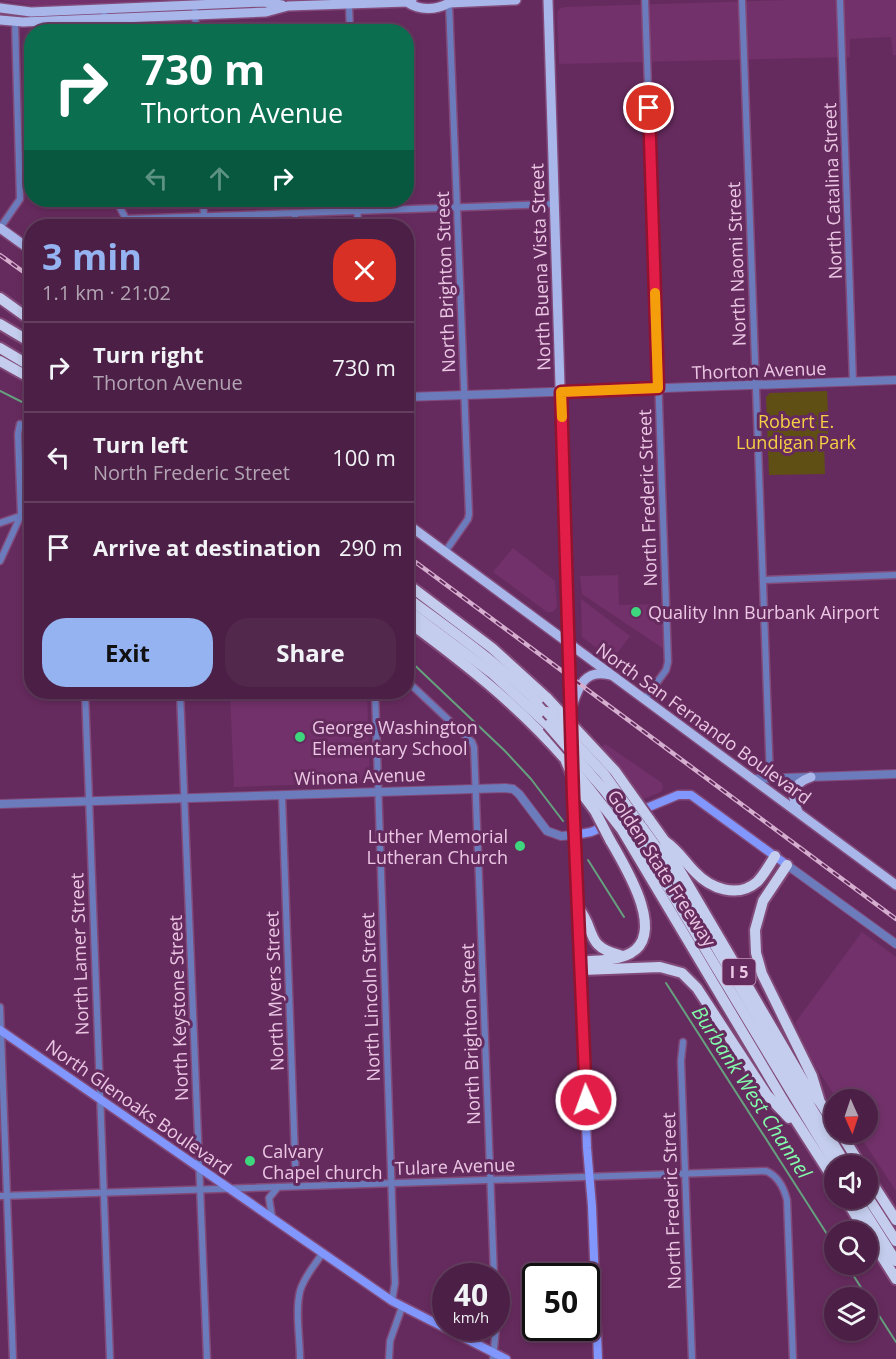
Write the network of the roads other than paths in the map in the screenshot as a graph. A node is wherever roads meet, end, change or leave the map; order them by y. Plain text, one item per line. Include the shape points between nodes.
1 (516, 0) edge
2 (548, 0) edge
3 (645, 0) edge
4 (742, 0) edge
5 (840, 0) edge
6 (410, 1) edge
7 (447, 2) edge
8 (349, 4) junction
9 (0, 8) edge
10 (195, 9) junction
11 (104, 14) junction
12 (0, 20) edge
13 (15, 22) junction
14 (105, 24) edge
15 (196, 24) edge
16 (350, 24) edge
17 (553, 204) junction
18 (120, 207) edge
19 (203, 207) edge
20 (358, 207) edge
21 (458, 208) junction
22 (358, 211) junction
23 (295, 213) junction
24 (204, 216) junction
25 (126, 219) joint
26 (295, 219) edge
27 (358, 219) edge
28 (0, 228) edge
29 (24, 246) edge
30 (0, 298) edge
31 (24, 315) edge
32 (0, 324) edge
33 (24, 338) edge
34 (0, 348) edge
35 (24, 362) edge
36 (3, 364) edge
37 (24, 375) edge
38 (896, 380) edge
39 (853, 382) junction
40 (756, 385) junction
41 (658, 388) junction
42 (561, 392) junction
43 (464, 394) junction
44 (414, 397) edge
45 (20, 424) dead end
46 (24, 514) edge
47 (21, 515) junction
48 (0, 523) edge
49 (414, 529) edge
50 (445, 552) junction
51 (0, 561) edge
52 (896, 575) edge
53 (763, 580) junction
54 (414, 589) edge
55 (414, 603) edge
56 (414, 615) edge
57 (414, 626) edge
58 (568, 643) junction
59 (614, 676) junction
60 (414, 688) edge
61 (85, 699) edge
62 (180, 699) edge
63 (375, 699) edge
64 (645, 699) junction
65 (571, 709) junction
66 (565, 759) junction
67 (896, 774) edge
68 (811, 777) junction
69 (770, 778) junction
70 (752, 779) junction
71 (476, 789) junction
72 (379, 792) junction
73 (282, 795) junction
74 (186, 799) junction
75 (90, 802) junction
76 (0, 804) edge
77 (799, 814) junction
78 (636, 824) junction
79 (575, 835) junction
80 (664, 840) junction
81 (776, 856) junction
82 (788, 865) junction
83 (896, 885) edge
84 (579, 909) junction
85 (896, 945) edge
86 (623, 956) junction
87 (581, 966) junction
88 (0, 1007) edge
89 (0, 1030) edge
90 (682, 1042) dead end
91 (99, 1099) junction
92 (820, 1102) junction
93 (824, 1108) edge
94 (804, 1133) junction
95 (830, 1155) edge
96 (840, 1155) edge
97 (824, 1164) edge
98 (199, 1168) junction
99 (686, 1173) junction
100 (588, 1177) junction
101 (491, 1180) junction
102 (392, 1183) junction
103 (296, 1186) junction
104 (278, 1187) junction
105 (201, 1188) junction
106 (226, 1188) junction
107 (103, 1191) junction
108 (878, 1192) edge
109 (8, 1195) junction
110 (0, 1196) edge
111 (863, 1209) edge
112 (875, 1209) edge
113 (272, 1218) junction
114 (896, 1220) edge
115 (896, 1241) edge
116 (878, 1250) edge
117 (322, 1254) junction
118 (896, 1262) edge
119 (494, 1263) edge
120 (896, 1279) edge
121 (392, 1301) junction
122 (402, 1307) junction
123 (495, 1341) edge
124 (494, 1356) edge
125 (13, 1359) edge
126 (110, 1359) edge
127 (207, 1359) edge
128 (300, 1359) edge
129 (389, 1359) edge
130 (506, 1359) edge
131 (598, 1359) edge
132 (692, 1359) edge
133 (793, 1359) edge

1 - 7 main road
2 - 17 main road, North Buena Vista Street
3 - 41 street, North Frederic Street
4 - 40 street, North Naomi Street
5 - 39 street, North Catalina Street
6 - 7 main road via 416,8 441,8
6 - 8 main road
7 - 21 street, North Brighton Street
8 - 10 main road via 288,6 264,2
8 - 16 street
9 - 11 main road
10 - 11 main road
10 - 15 street
11 - 13 main road
11 - 14 street
12 - 13 main road
13 - 28 street via 20,199
17 - 21 street
17 - 42 main road, North Buena Vista Street
18 - 25 street
19 - 24 street
20 - 22 street
21 - 22 street
21 - 43 street, North Brighton Street
22 - 23 street
22 - 27 street
23 - 24 street
23 - 26 street
24 - 25 street
28 - 29 main road
30 - 31 highway
32 - 33 highway
34 - 35 highway
36 - 37 highway
38 - 39 street, Thorton Avenue
39 - 40 street, Thorton Avenue
40 - 41 street, Thorton Avenue
40 - 53 street, North Naomi Street
41 - 42 street, Thorton Avenue
41 - 64 street, North Frederic Street via 668,662
42 - 43 street, Thorton Avenue
42 - 58 main road, North Buena Vista Street
43 - 44 street, Thorton Avenue
43 - 50 street, North Brighton Street via 469,514
45 - 47 street
46 - 47 street
47 - 48 street
47 - 51 street
49 - 50 main road, North San Fernando Boulevard
50 - 58 main road, North San Fernando Boulevard
52 - 53 street
53 - 69 street, North Naomi Street
54 - 78 highway, Golden State Freeway / I 5, bridge via 492,648 547,698 615,771
55 - 78 highway, bridge via 532,696 604,774
56 - 78 highway, bridge via 493,674 548,725
57 - 66 highway, Golden State Freeway / I 5 via 502,695
58 - 59 main road, North San Fernando Boulevard
58 - 65 main road, North Buena Vista Street
59 - 64 main road, North San Fernando Boulevard
59 - 65 main road via 599,673 586,678
60 - 71 street, North Brighton Street via 472,742
61 - 75 street, North Lamer Street
62 - 74 street, North Keystone Street
63 - 72 street, North Lincoln Street
64 - 70 main road, North San Fernando Boulevard
65 - 79 main road, North Buena Vista Street
66 - 78 highway, Golden State Freeway / I 5, bridge
66 - 86 highway, bridge via 637,893 645,920 644,938 635,950
67 - 68 street
68 - 69 street
68 - 77 main road via 798,783 794,791
69 - 70 street
70 - 77 main road, North San Fernando Boulevard
71 - 72 street, Winona Avenue
71 - 79 street, Winona Avenue via 513,789 547,831
71 - 101 street, North Brighton Street
72 - 73 street, Winona Avenue
72 - 102 street, North Lincoln Street
73 - 74 street, Winona Avenue
73 - 103 street, North Myers Street
74 - 75 street, Winona Avenue
74 - 98 street, North Keystone Street
75 - 76 street, Winona Avenue
75 - 91 street, North Lamer Street
77 - 83 main road, North San Fernando Boulevard
78 - 80 highway, Golden State Freeway / I 5
78 - 94 highway, Golden State Freeway / I 5
78 - 95 highway
78 - 96 highway via 662,855
79 - 81 main road, Winona Avenue via 678,795 691,795
79 - 84 main road, North Buena Vista Street
80 - 81 highway via 696,874 722,890 747,888
80 - 92 highway, Golden State Freeway / I 5 via 808,1089
81 - 82 main road
82 - 85 street
82 - 92 highway via 763,901 755,930 756,953
84 - 86 highway via 593,940 610,953
84 - 87 main road, North Buena Vista Street
86 - 87 highway
87 - 94 highway via 660,967 682,973 697,988 767,1095
87 - 100 main road, North Buena Vista Street
88 - 89 street
89 - 91 main road, North Glenoaks Boulevard
89 - 109 street
90 - 99 street, North Frederic Street
91 - 98 main road, North Glenoaks Boulevard
91 - 107 street, North Lamer Street
92 - 93 highway, Golden State Freeway / I 5
94 - 97 highway, Golden State Freeway / I 5
98 - 105 street, North Keystone Street
98 - 106 main road, North Glenoaks Boulevard
99 - 100 street, Tulare Avenue
99 - 132 street, North Frederic Street
99 - 133 street, Tulare Avenue via 766,1172 777,1178 784,1189
100 - 101 street, Tulare Avenue
100 - 131 main road, North Buena Vista Street
101 - 102 street, Tulare Avenue
101 - 119 street, North Brighton Street
102 - 103 street, Tulare Avenue
102 - 121 street, North Lincoln Street
103 - 104 street, Tulare Avenue
104 - 106 street, Tulare Avenue
104 - 113 street via 268,1201
105 - 106 street, Tulare Avenue
105 - 107 street, Tulare Avenue
105 - 127 street, North Keystone Street
106 - 113 main road, North Glenoaks Boulevard
107 - 109 street, Tulare Avenue
107 - 126 street, North Lamer Street
108 - 114 highway
109 - 110 street, Tulare Avenue
109 - 125 street
111 - 118 highway
112 - 115 highway
113 - 117 main road, North Glenoaks Boulevard
116 - 120 highway
117 - 121 main road, North Glenoaks Boulevard
117 - 128 street via 305,1279 299,1297
121 - 122 main road, North Glenoaks Boulevard
122 - 124 main road, North Glenoaks Boulevard
122 - 129 street via 390,1341
123 - 124 street
124 - 130 main road, North Glenoaks Boulevard

